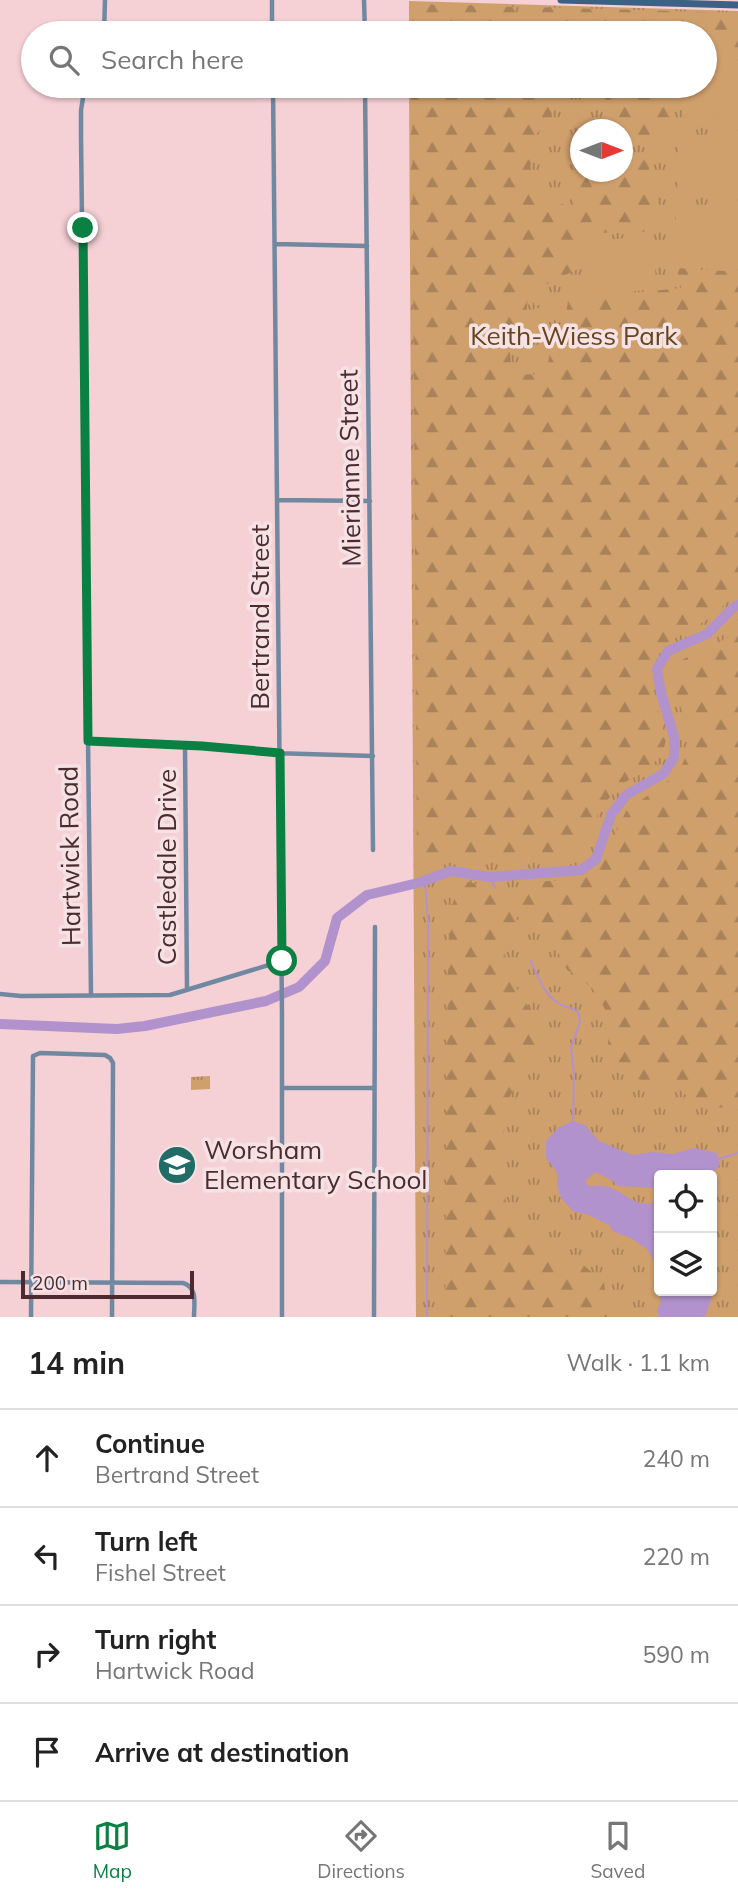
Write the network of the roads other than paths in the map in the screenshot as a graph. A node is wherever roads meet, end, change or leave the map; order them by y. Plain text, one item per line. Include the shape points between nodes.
1 (105, 0) edge
2 (272, 0) edge
3 (364, 0) edge
4 (561, 0) edge
5 (738, 5) edge
6 (104, 21) edge
7 (272, 21) edge
8 (365, 21) edge
9 (83, 98) edge
10 (273, 98) edge
11 (365, 98) edge
12 (275, 244) junction
13 (367, 246) junction
14 (278, 500) junction
15 (370, 501) junction
16 (88, 741) junction
17 (185, 745) junction
18 (280, 753) junction
19 (373, 756) junction
20 (373, 850) dead end
21 (374, 927) dead end
22 (282, 961) junction
23 (187, 989) junction
24 (0, 994) edge
25 (91, 996) junction
26 (282, 1088) junction
27 (374, 1088) junction
28 (0, 1282) edge
29 (31, 1282) junction
30 (112, 1283) junction
31 (31, 1317) edge
32 (112, 1317) edge
33 (194, 1317) edge
34 (282, 1317) edge
35 (374, 1317) edge

1 - 6 street
2 - 7 street
3 - 8 street
4 - 5 main road
9 - 16 street, Hartwick Road
10 - 12 street, Bertrand Street
11 - 13 street, Mierianne Street
12 - 13 street
12 - 14 street, Bertrand Street
13 - 15 street, Mierianne Street
14 - 15 street
14 - 18 street, Bertrand Street
15 - 19 street, Mierianne Street
16 - 17 street
16 - 25 street, Hartwick Road
17 - 18 street
17 - 23 street, Castledale Drive
18 - 19 street
18 - 22 street, Bertrand Street
19 - 20 street, Mierianne Street
21 - 27 street
22 - 23 street
22 - 26 street, Bertrand Street
23 - 25 street via 157,996
24 - 25 street
26 - 27 street
26 - 34 street, Bertrand Street
27 - 35 street
28 - 29 street
29 - 30 street
29 - 30 street via 33,1056 40,1053 110,1058
29 - 31 street
30 - 32 street
30 - 33 street via 190,1285

